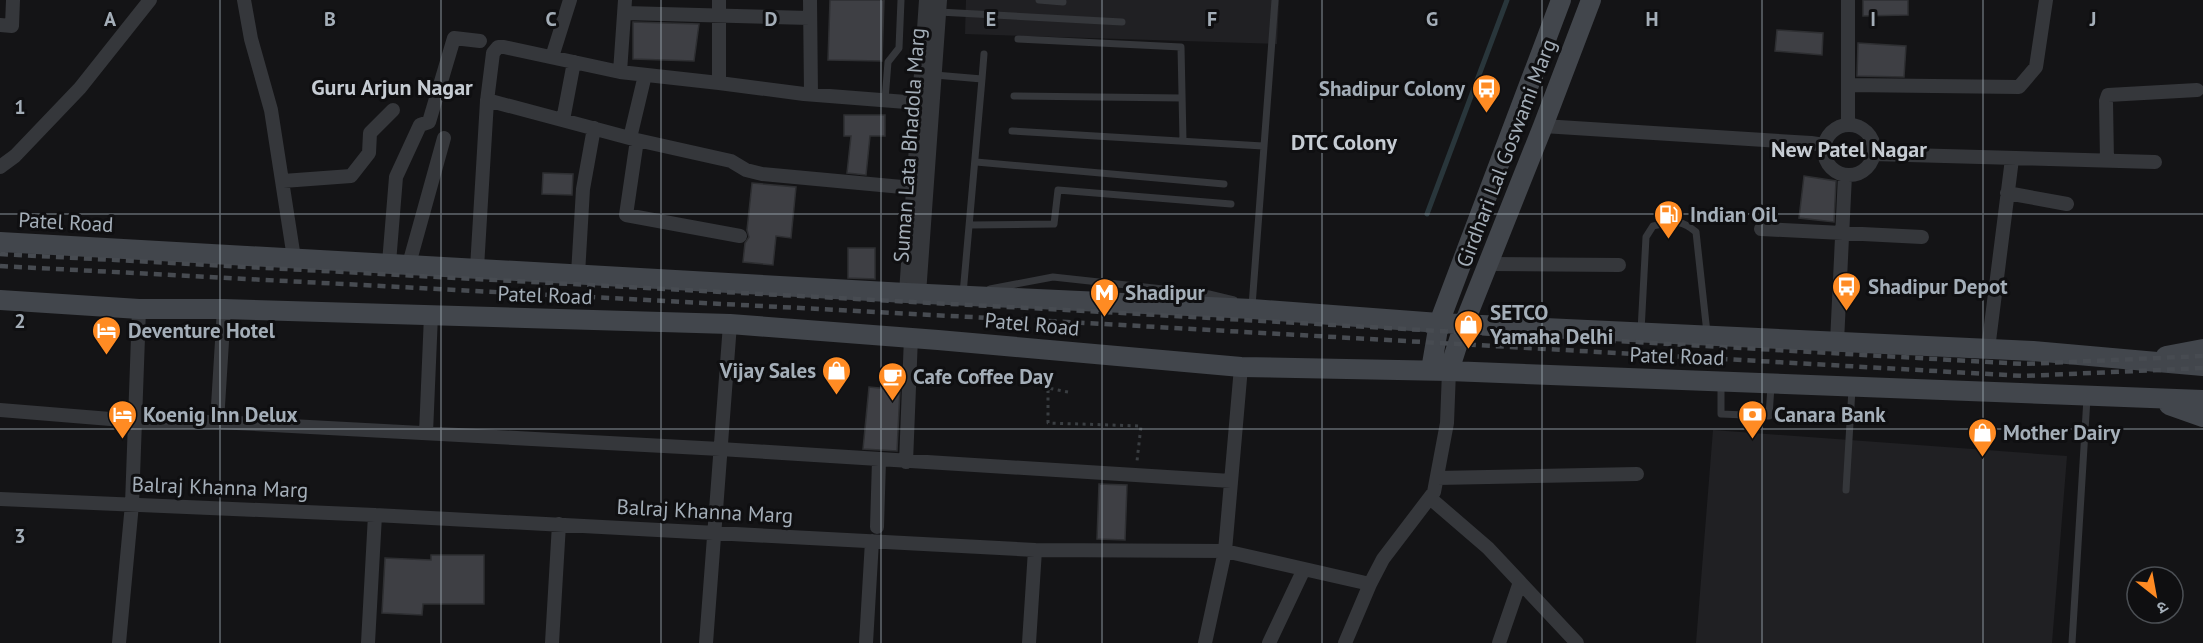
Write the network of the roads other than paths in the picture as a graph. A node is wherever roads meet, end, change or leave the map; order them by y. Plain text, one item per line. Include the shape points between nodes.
1 (13, 0) edge
2 (150, 0) edge
3 (244, 0) edge
4 (570, 0) edge
5 (719, 0) edge
6 (810, 0) edge
7 (901, 0) edge
8 (926, 0) edge
9 (1039, 0) edge
10 (1275, 0) edge
11 (1561, 0) edge
12 (1591, 0) edge
13 (1848, 0) edge
14 (2046, 0) edge
15 (1063, 2) dead end
16 (625, 6) edge
17 (940, 6) edge
18 (719, 15) junction
19 (810, 18) junction
20 (1122, 22) dead end
21 (0, 25) edge
22 (1018, 39) dead end
23 (480, 41) dead end
24 (984, 54) dead end
25 (552, 57) junction
26 (574, 62) junction
27 (620, 72) junction
28 (645, 75) junction
29 (935, 75) junction
30 (982, 79) junction
31 (719, 83) junction
32 (1848, 85) junction
33 (2197, 90) dead end
34 (811, 94) junction
35 (1014, 96) dead end
36 (1182, 98) junction
37 (488, 100) junction
38 (885, 100) junction
39 (920, 103) junction
40 (393, 110) dead end
41 (563, 120) junction
42 (1848, 125) junction
43 (1544, 126) junction
44 (594, 128) junction
45 (1012, 130) dead end
46 (444, 138) dead end
47 (634, 139) junction
48 (1183, 141) junction
49 (1824, 145) junction
50 (1263, 146) junction
51 (1873, 154) junction
52 (2012, 159) junction
53 (2107, 161) junction
54 (976, 162) junction
55 (2155, 162) dead end
56 (0, 167) edge
57 (1845, 175) junction
58 (283, 181) junction
59 (1224, 184) dead end
60 (913, 188) junction
61 (2007, 193) junction
62 (1231, 204) dead end
63 (2067, 204) dead end
64 (970, 225) junction
65 (1761, 229) dead end
66 (1841, 234) junction
67 (740, 236) dead end
68 (1922, 237) dead end
69 (0, 242) edge
70 (294, 258) junction
71 (399, 264) junction
72 (1488, 264) junction
73 (1619, 265) dead end
74 (477, 268) junction
75 (578, 274) junction
76 (913, 294) junction
77 (963, 295) junction
78 (0, 300) edge
79 (140, 309) junction
80 (224, 309) junction
81 (1252, 309) junction
82 (431, 315) junction
83 (730, 324) junction
84 (1439, 324) junction
85 (1464, 324) junction
86 (1641, 333) junction
87 (1707, 336) junction
88 (911, 337) junction
89 (1837, 342) junction
90 (1988, 349) junction
91 (2203, 349) edge
92 (2143, 361) junction
93 (2203, 366) edge
94 (1240, 367) junction
95 (1440, 370) junction
96 (1721, 381) junction
97 (1772, 383) junction
98 (1852, 387) junction
99 (2087, 396) junction
100 (2149, 398) junction
101 (2203, 400) edge
102 (0, 410) edge
103 (2203, 417) edge
104 (135, 421) junction
105 (217, 422) junction
106 (426, 433) junction
107 (720, 449) junction
108 (879, 460) junction
109 (906, 462) junction
110 (1637, 474) dead end
111 (1437, 478) junction
112 (1231, 481) junction
113 (1846, 490) dead end
114 (1430, 498) junction
115 (0, 499) edge
116 (132, 504) junction
117 (375, 515) junction
118 (559, 524) junction
119 (877, 526) dead end
120 (713, 533) junction
121 (872, 541) junction
122 (1035, 550) junction
123 (1225, 551) junction
124 (1304, 569) junction
125 (1520, 582) junction
126 (1370, 584) junction
127 (118, 643) edge
128 (368, 643) edge
129 (552, 643) edge
130 (706, 643) edge
131 (866, 643) edge
132 (1029, 643) edge
133 (1205, 643) edge
134 (1269, 643) edge
135 (1346, 643) edge
136 (1499, 643) edge
137 (1577, 643) edge
138 (2072, 643) edge

1 - 21 street via 12,26
2 - 56 street via 80,88
3 - 58 street via 271,110
4 - 25 street
5 - 18 street
6 - 19 street
7 - 38 lane via 899,48 888,62
8 - 39 street, Suman Lata Bhadola Marg
9 - 15 lane
10 - 50 lane
11 - 84 main road, Girdhari Lal Goswami Marg
12 - 43 main road, Girdhari Lal Goswami Marg
13 - 32 street
14 - 32 street via 2036,67 2019,87
16 - 18 street
16 - 27 street
17 - 20 lane
17 - 29 street, Suman Lata Bhadola Marg
18 - 19 street
18 - 31 street
19 - 34 street
22 - 36 lane via 1181,46
23 - 71 street via 454,38 429,122 420,125 396,177
24 - 30 lane
25 - 26 street
25 - 37 street via 498,47 493,52
26 - 27 street
26 - 41 street
27 - 28 street
28 - 31 street
28 - 47 street
29 - 30 lane
29 - 76 street, Suman Lata Bhadola Marg
30 - 54 lane
31 - 34 street
32 - 42 street
33 - 53 street via 2109,94
34 - 38 street
35 - 36 lane
36 - 48 lane
37 - 41 street
37 - 74 street
38 - 39 street
39 - 60 street, Suman Lata Bhadola Marg
40 - 58 street via 370,133 369,153 351,176
41 - 44 street
42 - 49 street via 1833,131
42 - 51 street via 1867,134
43 - 49 street
43 - 72 main road, Girdhari Lal Goswami Marg
44 - 47 street
44 - 75 street via 583,189
45 - 48 lane
46 - 71 street
47 - 60 street via 731,161 762,174
47 - 67 street via 626,215
48 - 50 lane
49 - 57 street via 1830,167
50 - 81 lane
51 - 52 street
51 - 57 street via 1866,168
52 - 53 street
52 - 61 street
53 - 55 street
54 - 59 lane
54 - 64 lane
57 - 66 street
58 - 70 street
60 - 76 street, Suman Lata Bhadola Marg
61 - 63 street
61 - 90 street
62 - 64 lane via 1058,190 1054,224
64 - 77 lane
65 - 66 street
66 - 68 street
66 - 89 street
69 - 70 main road, Patel Road
70 - 71 main road, Patel Road
71 - 74 main road, Patel Road
72 - 73 street
72 - 85 main road, Girdhari Lal Goswami Marg
74 - 75 main road, Patel Road
75 - 76 main road, Patel Road
76 - 77 main road, Patel Road
77 - 81 main road, Patel Road
78 - 79 main road, Patel Road
79 - 80 main road, Patel Road
79 - 104 street
80 - 82 main road, Patel Road
80 - 105 street
81 - 84 main road, Patel Road
82 - 83 main road, Patel Road
82 - 106 street
83 - 88 main road, Patel Road
83 - 107 street
84 - 85 main road, Patel Road
84 - 95 main road, Girdhari Lal Goswami Marg
85 - 86 main road, Patel Road
85 - 95 main road, Girdhari Lal Goswami Marg
86 - 87 main road, Patel Road
86 - 87 lane via 1646,237 1653,226 1674,221 1686,223 1696,232
87 - 89 main road, Patel Road
88 - 94 main road, Patel Road
88 - 109 street
89 - 90 main road, Patel Road
90 - 92 main road, Patel Road
91 - 92 main road
92 - 93 main road, Patel Road
94 - 95 main road, Patel Road
94 - 112 street
95 - 96 main road, Patel Road
95 - 111 street via 1447,423
96 - 97 main road, Patel Road
96 - 97 lane via 1721,414 1769,416
97 - 98 main road, Patel Road
98 - 99 main road, Patel Road
98 - 113 lane
99 - 100 main road, Patel Road
99 - 138 lane
100 - 101 main road, Patel Road
100 - 103 main road
102 - 104 street
104 - 105 street
104 - 116 street
105 - 106 street
106 - 107 street
107 - 108 street
107 - 120 street
108 - 109 street
108 - 119 street
109 - 112 street
110 - 111 street
111 - 114 street
112 - 123 street
114 - 125 street via 1488,548
114 - 126 street via 1383,559
115 - 116 street, Balraj Khanna Marg
116 - 117 street, Balraj Khanna Marg
116 - 127 street
117 - 118 street, Balraj Khanna Marg
117 - 128 street
118 - 120 street, Balraj Khanna Marg
118 - 129 street
120 - 121 street, Balraj Khanna Marg
120 - 130 street
121 - 122 street, Balraj Khanna Marg
121 - 131 street
122 - 123 street, Balraj Khanna Marg
122 - 132 street
123 - 124 street, Balraj Khanna Marg
123 - 133 street
124 - 126 street, Balraj Khanna Marg
124 - 134 street
125 - 136 street
125 - 137 street
126 - 135 street

